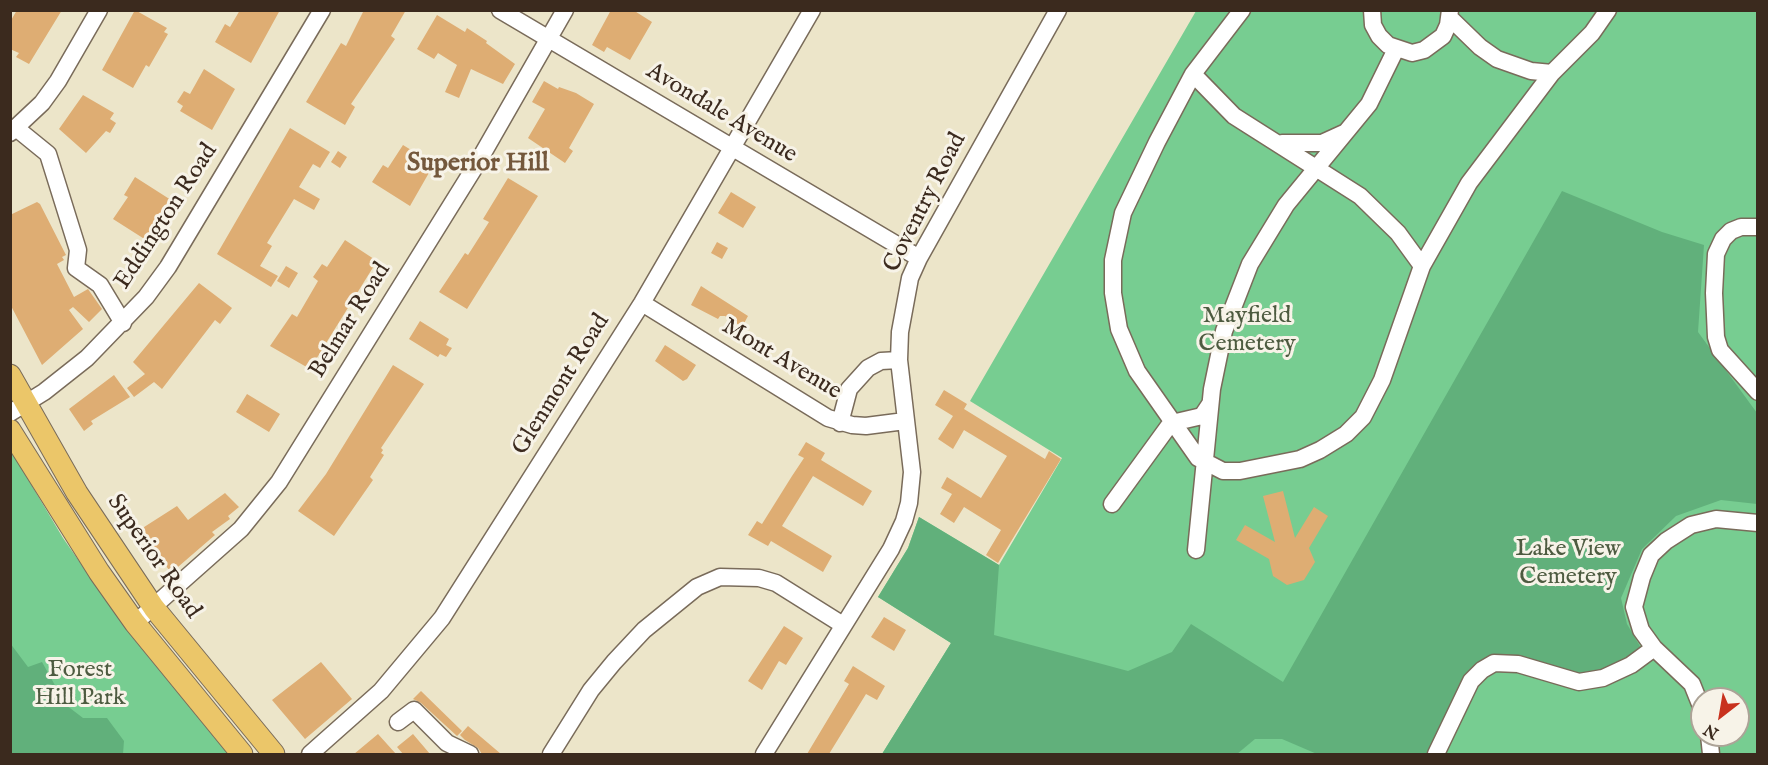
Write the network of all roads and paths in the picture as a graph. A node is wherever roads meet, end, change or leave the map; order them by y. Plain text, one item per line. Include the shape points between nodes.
1 (99, 10) edge
2 (322, 10) edge
3 (500, 10) edge
4 (565, 10) edge
5 (812, 10) edge
6 (1058, 10) edge
7 (1242, 10) edge
8 (1372, 10) edge
9 (1608, 10) edge
10 (1450, 14) edge
11 (549, 39) junction
12 (1396, 49) junction
13 (1552, 73) junction
14 (1193, 74) junction
15 (13, 130) edge
16 (1347, 132) junction
17 (1276, 142) junction
18 (732, 149) junction
19 (1318, 167) junction
20 (1758, 227) edge
21 (919, 258) junction
22 (1422, 266) junction
23 (642, 303) junction
24 (123, 323) junction
25 (899, 360) junction
26 (10, 375) edge
27 (1758, 392) edge
28 (1210, 404) junction
29 (18, 409) edge
30 (905, 421) junction
31 (840, 423) junction
32 (1172, 423) junction
33 (10, 430) edge
34 (1205, 463) junction
35 (1112, 504) dead end
36 (1758, 523) edge
37 (1196, 550) dead end
38 (154, 608) junction
39 (135, 623) junction
40 (843, 625) junction
41 (1654, 648) junction
42 (1693, 687) edge
43 (398, 722) dead end
44 (242, 754) edge
45 (274, 754) edge
46 (310, 754) edge
47 (470, 754) edge
48 (551, 754) edge
49 (764, 754) edge
50 (1436, 754) edge

1 - 15 street via 58,81 42,103
2 - 24 street, Eddington Road via 168,267
3 - 11 street, Avondale Avenue
4 - 11 street, Belmar Road
5 - 18 street, Glenmont Road
6 - 21 street, Coventry Road
7 - 14 street
8 - 12 street via 1379,36
9 - 13 street via 1592,33
10 - 12 street via 1443,36 1435,45 1412,53
10 - 13 street via 1480,47 1497,59 1531,71
11 - 18 street, Avondale Avenue
11 - 38 street, Belmar Road via 478,162 279,482 241,529
12 - 16 street via 1380,85
13 - 22 street via 1469,183
14 - 17 street via 1234,116
14 - 32 street via 1123,213 1113,260 1119,328 1137,371
15 - 24 street via 48,154 78,250 76,268 100,285
16 - 17 street via 1322,143
16 - 19 street
17 - 19 street
18 - 21 street, Avondale Avenue
18 - 23 street, Glenmont Road
19 - 22 street via 1360,196 1398,232
19 - 28 street via 1286,206 1250,264 1224,331
20 - 27 street via 1741,227 1723,239 1716,254 1714,293 1720,350
21 - 25 street, Coventry Road via 903,306
22 - 34 street via 1382,380 1363,417 1346,434 1300,459 1255,469 1223,471
23 - 31 street, Mont Avenue
23 - 46 street, Glenmont Road via 442,618 381,691
24 - 29 street, Eddington Road via 87,358
25 - 30 street, Coventry Road
25 - 31 street via 882,361 868,368 849,389
26 - 29 main road, Superior Road
28 - 32 street via 1202,416
28 - 34 street
29 - 38 main road, Superior Road
30 - 31 street, Mont Avenue via 866,426
30 - 40 street, Coventry Road via 912,472 904,521
32 - 34 street
32 - 35 street
33 - 39 main road, Superior Road
34 - 37 street
36 - 41 street via 1716,519 1691,525 1651,555 1634,607 1641,630
38 - 39 street, Belmar Road
38 - 45 main road, Superior Road
39 - 44 main road, Superior Road
40 - 48 street via 776,583 759,578 720,577 697,587 644,630 614,662 591,690
40 - 49 street, Coventry Road
41 - 42 street
41 - 50 street via 1603,678 1579,682 1518,664 1494,663 1471,681
43 - 47 street via 414,710 447,742

